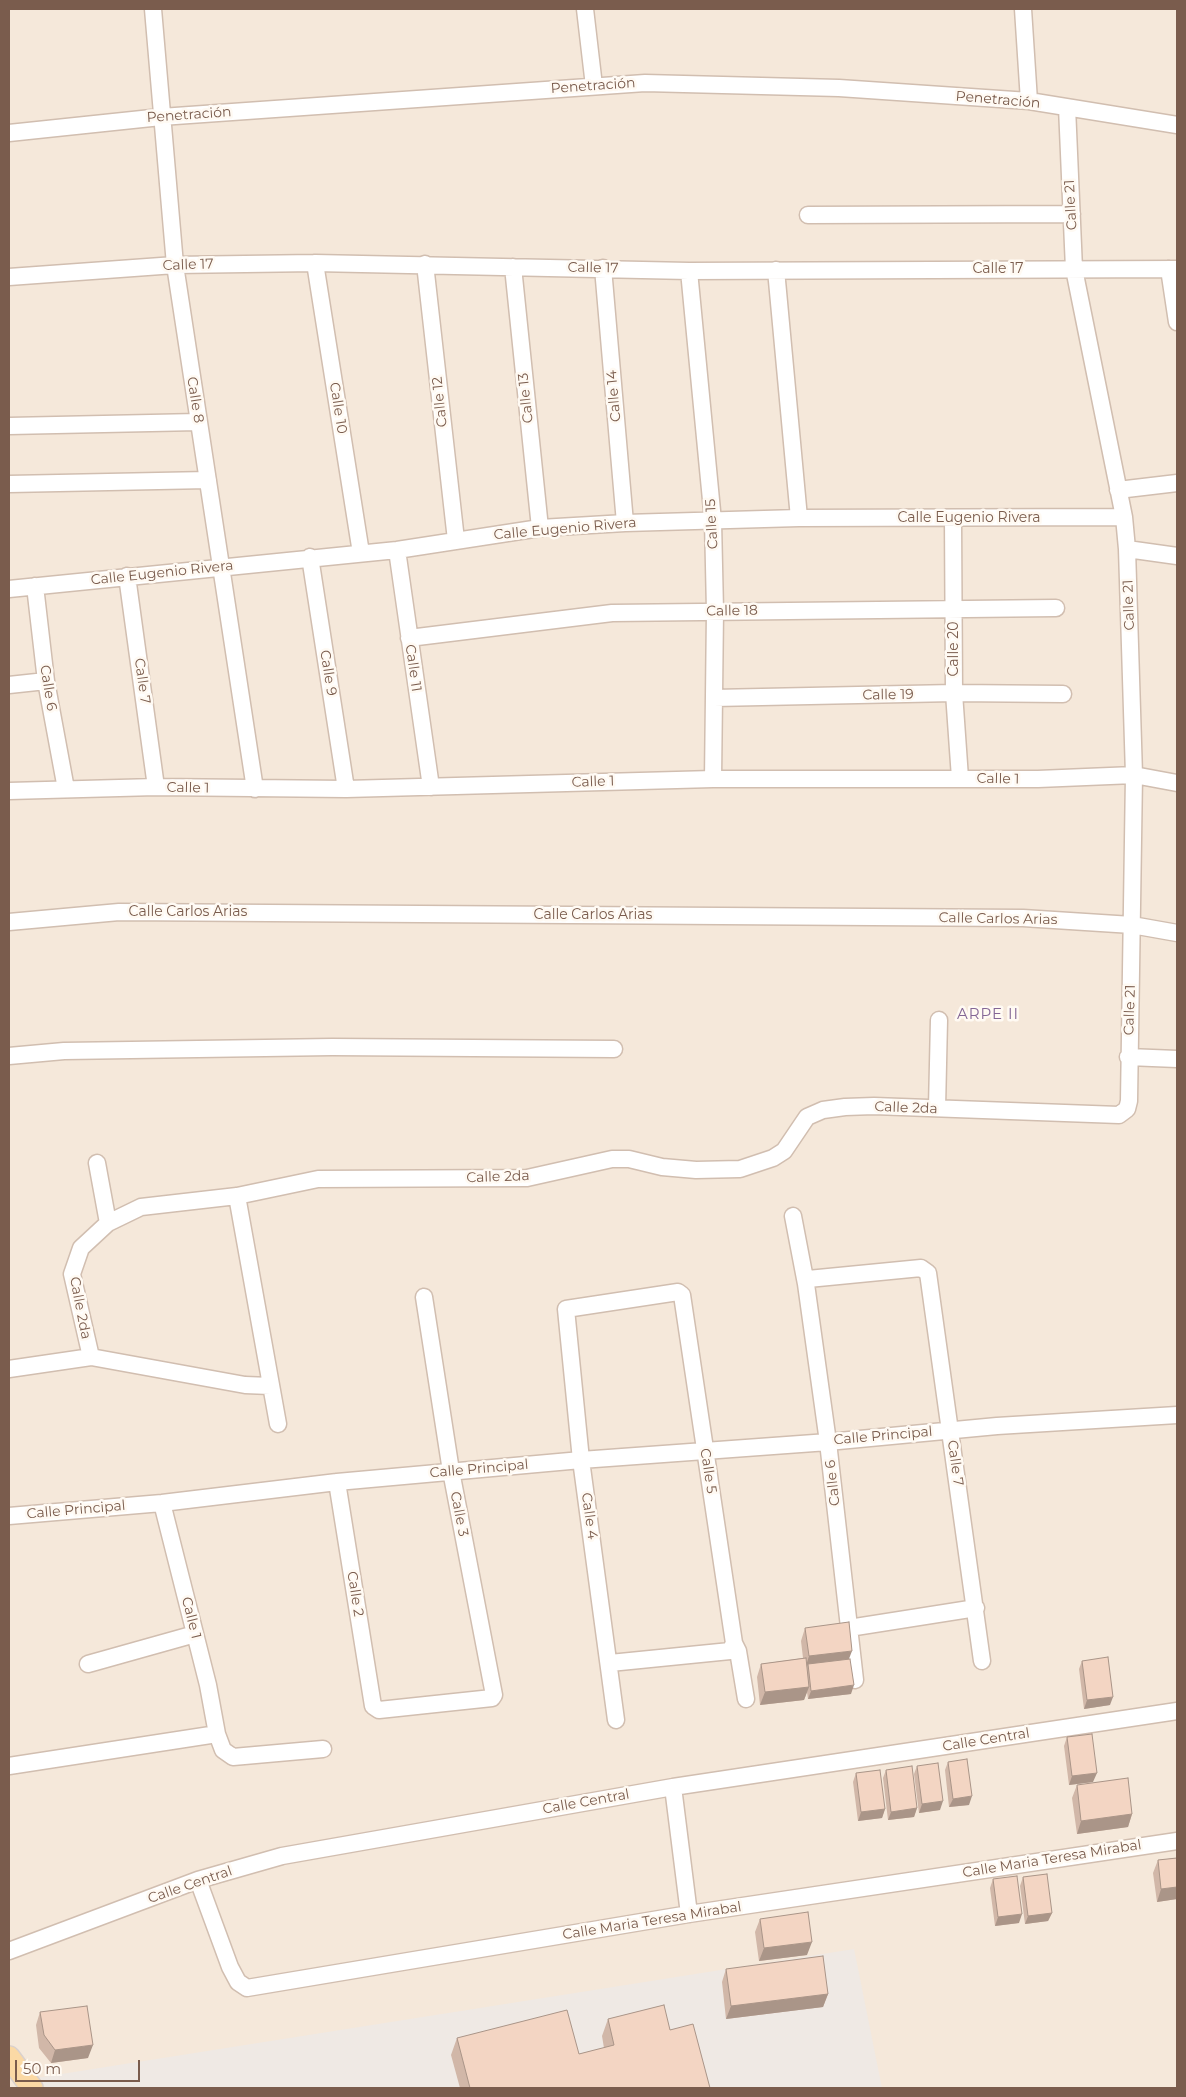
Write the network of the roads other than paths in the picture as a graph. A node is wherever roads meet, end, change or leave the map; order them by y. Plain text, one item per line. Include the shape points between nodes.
1 (153, 9) edge
2 (585, 9) edge
3 (1023, 9) edge
4 (594, 86) junction
5 (1028, 101) junction
6 (1067, 107) junction
7 (161, 117) junction
8 (1177, 125) edge
9 (9, 133) edge
10 (1072, 214) junction
11 (808, 216) dead end
12 (315, 263) junction
13 (425, 264) junction
14 (175, 265) junction
15 (513, 267) junction
16 (603, 268) junction
17 (1074, 269) junction
18 (1173, 269) edge
19 (689, 270) junction
20 (776, 270) junction
21 (9, 277) edge
22 (1177, 322) edge
23 (198, 422) junction
24 (9, 426) edge
25 (208, 480) junction
26 (1177, 483) edge
27 (9, 484) edge
28 (1118, 490) junction
29 (1124, 517) junction
30 (799, 518) junction
31 (952, 519) junction
32 (713, 521) junction
33 (625, 523) junction
34 (540, 528) junction
35 (456, 540) junction
36 (1127, 549) junction
37 (397, 550) junction
38 (361, 553) junction
39 (1177, 556) edge
40 (310, 557) junction
41 (222, 566) junction
42 (127, 576) junction
43 (35, 586) junction
44 (9, 589) edge
45 (954, 608) junction
46 (1056, 608) dead end
47 (715, 611) junction
48 (409, 638) junction
49 (46, 681) junction
50 (9, 685) edge
51 (954, 694) junction
52 (1063, 694) dead end
53 (714, 698) junction
54 (1134, 775) junction
55 (960, 778) junction
56 (713, 779) junction
57 (1177, 782) edge
58 (156, 787) junction
59 (431, 787) junction
60 (66, 789) junction
61 (255, 789) junction
62 (346, 789) junction
63 (9, 791) edge
64 (9, 922) edge
65 (1132, 925) junction
66 (1177, 933) edge
67 (939, 1020) dead end
68 (614, 1049) dead end
69 (9, 1056) edge
70 (1128, 1056) junction
71 (1177, 1059) edge
72 (937, 1108) junction
73 (1127, 1109) joint
74 (97, 1163) dead end
75 (237, 1196) junction
76 (793, 1216) dead end
77 (108, 1223) junction
78 (807, 1281) junction
79 (678, 1292) joint
80 (424, 1297) dead end
81 (91, 1357) junction
82 (9, 1369) edge
83 (270, 1386) junction
84 (1177, 1415) edge
85 (278, 1424) dead end
86 (950, 1430) junction
87 (828, 1442) junction
88 (705, 1450) junction
89 (581, 1460) junction
90 (451, 1472) junction
91 (337, 1482) junction
92 (162, 1503) junction
93 (9, 1516) edge
94 (976, 1608) junction
95 (849, 1628) junction
96 (195, 1634) junction
97 (732, 1647) junction
98 (982, 1661) dead end
99 (610, 1663) junction
100 (88, 1664) dead end
101 (855, 1680) edge
102 (746, 1699) dead end
103 (373, 1706) joint
104 (1177, 1711) edge
105 (616, 1720) dead end
106 (217, 1734) junction
107 (323, 1749) dead end
108 (9, 1766) edge
109 (673, 1787) junction
110 (1177, 1840) edge
111 (198, 1880) junction
112 (688, 1914) junction
113 (9, 1951) edge
114 (9, 2057) edge
115 (32, 2088) edge

1 - 7 street, Calle 8
2 - 4 street
3 - 5 street
4 - 5 street, Penetración via 645,83 839,88
4 - 7 street, Penetración
5 - 6 street, Penetración
6 - 8 street, Penetración
6 - 10 street, Calle 21
7 - 9 street, Penetración
7 - 14 street, Calle 8
10 - 11 street
10 - 17 street, Calle 21
12 - 13 street, Calle 17
12 - 14 street, Calle 17
12 - 38 street, Calle 10
13 - 15 street, Calle 17
13 - 35 street, Calle 12
14 - 21 street, Calle 17
14 - 23 street, Calle 8
15 - 16 street, Calle 17
15 - 34 street, Calle 13
16 - 19 street, Calle 17
16 - 33 street, Calle 14
17 - 18 street, Calle 17
17 - 20 street, Calle 17
17 - 28 street, Calle 21
18 - 22 street
19 - 20 street, Calle 17
19 - 32 street, Calle 15
20 - 30 street
23 - 24 street
23 - 25 street, Calle 8
25 - 27 street
25 - 41 street, Calle 8
26 - 28 street
28 - 29 street, Calle 21
29 - 31 street, Calle Eugenio Rivera
29 - 36 street, Calle 21
30 - 31 street, Calle Eugenio Rivera
30 - 32 street, Calle Eugenio Rivera
31 - 45 street, Calle 20
32 - 33 street, Calle Eugenio Rivera
32 - 47 street, Calle 15
33 - 34 street, Calle Eugenio Rivera
34 - 35 street, Calle Eugenio Rivera
35 - 37 street, Calle Eugenio Rivera
36 - 39 street
36 - 54 street, Calle 21
37 - 38 street, Calle Eugenio Rivera
37 - 48 street, Calle 11
38 - 40 street, Calle Eugenio Rivera
40 - 41 street, Calle Eugenio Rivera
40 - 62 street, Calle 9
41 - 42 street, Calle Eugenio Rivera
41 - 61 street, Calle 8
42 - 43 street, Calle Eugenio Rivera
42 - 58 street, Calle 7
43 - 44 street, Calle Eugenio Rivera
43 - 49 street, Calle 6
45 - 46 street, Calle 18
45 - 47 street, Calle 18
45 - 51 street, Calle 20
47 - 48 street, Calle 18 via 612,613
47 - 53 street, Calle 15
48 - 59 street, Calle 11
49 - 50 street
49 - 60 street, Calle 6
51 - 52 street, Calle 19
51 - 53 street, Calle 19
51 - 55 street, Calle 20
53 - 56 street, Calle 15
54 - 55 street, Calle 1
54 - 57 street, Calle 1
54 - 65 street, Calle 21
55 - 56 street, Calle 1
56 - 59 street, Calle 1
58 - 60 street, Calle 1
58 - 61 street, Calle 1
59 - 62 street, Calle 1
60 - 63 street, Calle 1
61 - 62 street, Calle 1
64 - 65 street, Calle Carlos Arias via 119,912 1023,918
65 - 66 street, Calle Carlos Arias
65 - 70 street, Calle 21
67 - 72 street
68 - 69 street via 332,1047 64,1051
70 - 71 street
70 - 73 street, Calle 21
72 - 73 street, Calle 2da via 1119,1115
72 - 75 street, Calle 2da via 874,1106 823,1110 807,1117 784,1151 740,1169 696,1170 612,1159 526,1178 318,1179
74 - 77 street
75 - 77 street, Calle 2da via 141,1207
75 - 83 street
76 - 78 street, Calle 6
77 - 81 street, Calle 2da via 81,1248 72,1274
78 - 86 street, Calle 7 via 922,1268 928,1273
78 - 87 street, Calle 6
79 - 88 street, Calle 5 via 682,1295
79 - 89 street, Calle 4 via 567,1308
80 - 90 street, Calle 3
81 - 82 street, Calle 2da
81 - 83 street via 226,1382
83 - 85 street
84 - 86 street, Calle Principal
86 - 87 street, Calle Principal
86 - 94 street, Calle 7
87 - 88 street, Calle Principal
87 - 95 street, Calle 6
88 - 89 street, Calle Principal
88 - 97 street, Calle 5
89 - 90 street, Calle Principal
89 - 99 street, Calle 4
90 - 91 street, Calle Principal
90 - 103 street, Calle 3 via 494,1695 490,1699 380,1710
91 - 92 street, Calle Principal
91 - 103 street, Calle 2
92 - 93 street, Calle Principal
92 - 96 street, Calle 1
94 - 95 street
94 - 98 street, Calle 7
95 - 101 street, Calle 6
96 - 100 street
96 - 106 street, Calle 1
97 - 99 street
97 - 102 street, Calle 5 via 738,1651
99 - 105 street, Calle 4
104 - 109 street, Calle Central
106 - 107 street, Calle 1 via 223,1750 233,1757
106 - 108 street
109 - 111 street, Calle Central via 282,1856
109 - 112 street
110 - 112 street, Calle Maria Teresa Mirabal
111 - 112 street, Calle Maria Teresa Mirabal via 230,1967 238,1982 246,1988
111 - 113 street, Calle Central
114 - 115 main road

